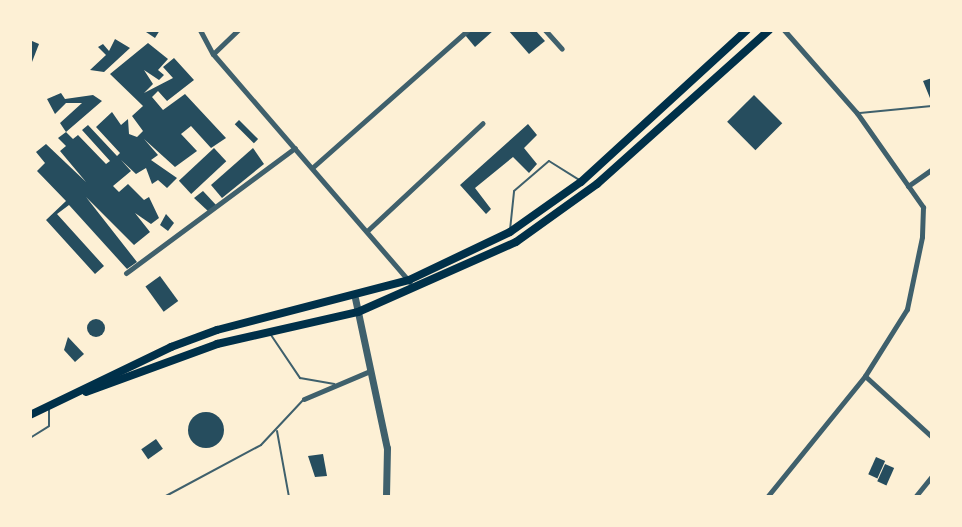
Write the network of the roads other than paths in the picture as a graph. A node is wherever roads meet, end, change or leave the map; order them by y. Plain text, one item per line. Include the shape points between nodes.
1 (200, 30) edge
2 (238, 30) edge
3 (468, 30) edge
4 (545, 30) edge
5 (747, 30) edge
6 (769, 30) edge
7 (784, 30) edge
8 (562, 49) dead end
9 (213, 54) junction
10 (932, 106) edge
11 (857, 113) junction
12 (483, 123) dead end
13 (295, 148) junction
14 (313, 167) junction
15 (932, 169) edge
16 (581, 182) junction
17 (908, 186) junction
18 (367, 231) junction
19 (510, 232) junction
20 (126, 273) dead end
21 (409, 280) junction
22 (416, 291) junction
23 (355, 298) junction
24 (358, 312) junction
25 (268, 330) junction
26 (370, 371) junction
27 (865, 376) junction
28 (338, 385) junction
29 (79, 393) junction
30 (304, 399) joint
31 (48, 407) junction
32 (30, 415) edge
33 (277, 430) junction
34 (932, 437) edge
35 (30, 438) edge
36 (932, 476) edge
37 (164, 497) edge
38 (289, 497) edge
39 (386, 497) edge
40 (767, 497) edge
41 (915, 497) edge

1 - 9 street
2 - 9 street
3 - 14 street
4 - 8 street
5 - 16 highway
6 - 22 highway via 553,219
7 - 11 street
9 - 13 street
10 - 11 lane
11 - 17 street
12 - 18 street
13 - 14 street
13 - 20 street
14 - 18 street
15 - 17 street
16 - 19 highway
16 - 19 lane via 549,161 514,191
17 - 27 street via 924,217 911,295
18 - 21 street
19 - 21 highway
21 - 22 street
21 - 23 highway
22 - 24 highway
23 - 24 street
23 - 29 highway via 217,330
24 - 25 highway
24 - 26 street
25 - 28 lane via 300,378
25 - 29 highway
26 - 28 street
26 - 39 street via 387,448
27 - 34 street
27 - 40 street
28 - 30 street
29 - 31 highway
30 - 33 lane
31 - 32 highway
31 - 35 lane via 51,422
33 - 37 lane via 261,445
33 - 38 lane
36 - 41 street

